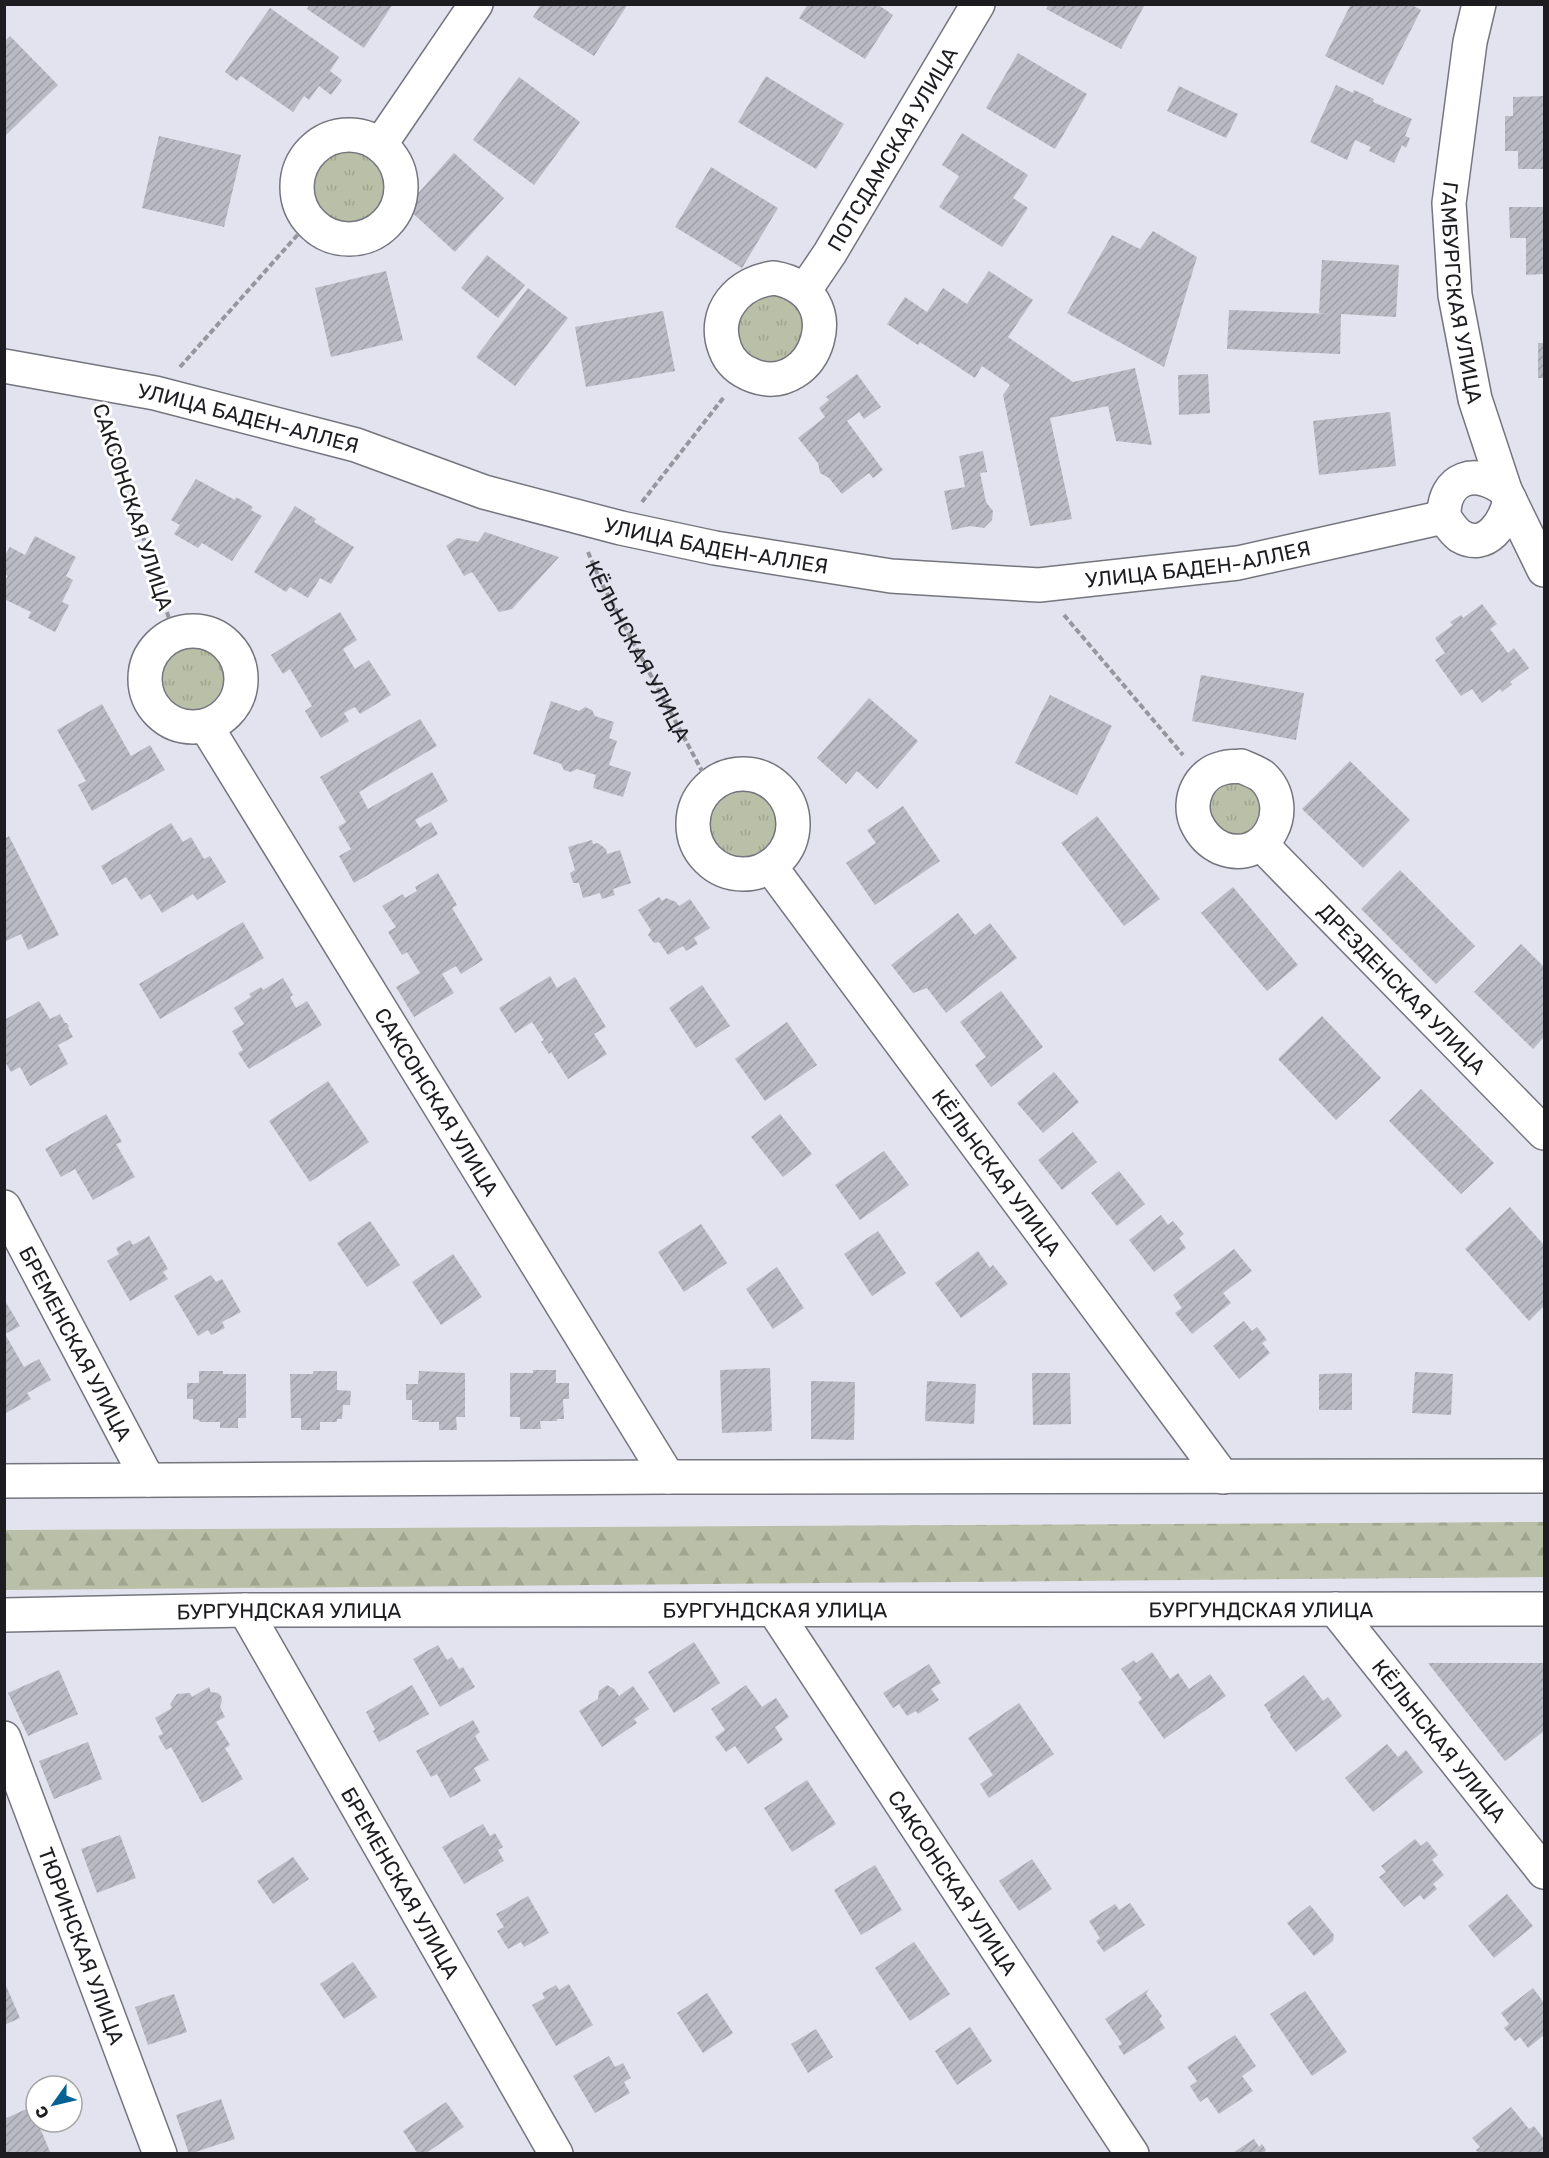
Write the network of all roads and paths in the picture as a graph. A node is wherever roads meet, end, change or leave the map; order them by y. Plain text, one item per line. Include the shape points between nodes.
1 (476, 4) edge
2 (978, 4) edge
3 (1479, 4) edge
4 (380, 145) junction
5 (309, 222) junction
6 (805, 290) junction
7 (4, 366) edge
8 (743, 372) junction
9 (92, 381) junction
10 (155, 393) junction
11 (1507, 495) junction
12 (571, 515) junction
13 (1444, 518) junction
14 (621, 528) junction
15 (1545, 570) edge
16 (1039, 585) junction
17 (174, 634) junction
18 (206, 726) junction
19 (1203, 779) junction
20 (710, 786) junction
21 (1261, 844) junction
22 (770, 866) junction
23 (1545, 1133) edge
24 (4, 1207) edge
25 (1545, 1476) edge
26 (668, 1477) junction
27 (1223, 1477) junction
28 (148, 1480) junction
29 (4, 1481) edge
30 (1335, 1609) junction
31 (1545, 1609) edge
32 (245, 1610) junction
33 (774, 1610) junction
34 (4, 1615) edge
35 (4, 1738) edge
36 (1545, 1872) edge
37 (160, 2154) edge
38 (556, 2154) edge
39 (1132, 2154) edge

1 - 4 street
2 - 6 street, ПОТСДАМСКАЯ УЛИЦА
3 - 11 street, ГАМБУРГСКАЯ УЛИЦА via 1470,42 1449,203 1455,295 1475,399
4 - 5 street via 369,138 336,136 308,155 299,175 298,197
4 - 5 street via 395,162 401,185 391,218 372,233 350,239 328,235
5 - 10 path
6 - 8 street via 816,306 820,323 819,337 808,360 785,377 758,378
6 - 8 street via 774,278 759,280 735,296 723,320 722,336 731,360
7 - 9 street, УЛИЦА БАДЕН-АЛЛЕЯ
8 - 14 path
9 - 10 street, УЛИЦА БАДЕН-АЛЛЕЯ
9 - 17 path, САКСОНСКАЯ УЛИЦА
10 - 12 street, УЛИЦА БАДЕН-АЛЛЕЯ via 356,445 484,492
11 - 13 street via 1495,482 1473,477 1463,480 1446,496
11 - 13 street via 1506,514 1500,526 1480,539 1461,536
11 - 15 street, ГАМБУРГСКАЯ УЛИЦА
12 - 14 street, УЛИЦА БАДЕН-АЛЛЕЯ
12 - 20 path, КЁЛЬНСКАЯ УЛИЦА via 601,582
13 - 16 street, УЛИЦА БАДЕН-АЛЛЕЯ via 1238,563
14 - 16 street, УЛИЦА БАДЕН-АЛЛЕЯ via 715,548 891,576
16 - 19 path
17 - 18 street, САКСОНСКАЯ УЛИЦА via 152,653 146,666 147,694 164,718 191,728
17 - 18 street, САКСОНСКАЯ УЛИЦА via 189,630 220,638 239,663 242,678 232,708
18 - 26 street, САКСОНСКАЯ УЛИЦА
19 - 21 street via 1193,808 1205,836 1233,852
19 - 21 street via 1214,771 1241,766 1261,776 1274,792 1276,820
20 - 22 street via 700,797 692,824 701,852 721,869 733,873 746,875
20 - 22 street via 722,778 752,774 766,779 783,794 792,814 793,829 782,856
21 - 23 street, ДРЕЗДЕНСКАЯ УЛИЦА
22 - 27 street, КЁЛЬНСКАЯ УЛИЦА
24 - 28 street, БРЕМЕНСКАЯ УЛИЦА
25 - 27 street
26 - 27 street
26 - 28 street
28 - 29 street
30 - 31 street, БУРГУНДСКАЯ УЛИЦА
30 - 33 street, БУРГУНДСКАЯ УЛИЦА
30 - 36 street, КЁЛЬНСКАЯ УЛИЦА
32 - 33 street, БУРГУНДСКАЯ УЛИЦА
32 - 34 street, БУРГУНДСКАЯ УЛИЦА
32 - 38 street, БРЕМЕНСКАЯ УЛИЦА
33 - 39 street, САКСОНСКАЯ УЛИЦА
35 - 37 street, ТЮРИНСКАЯ УЛИЦА

